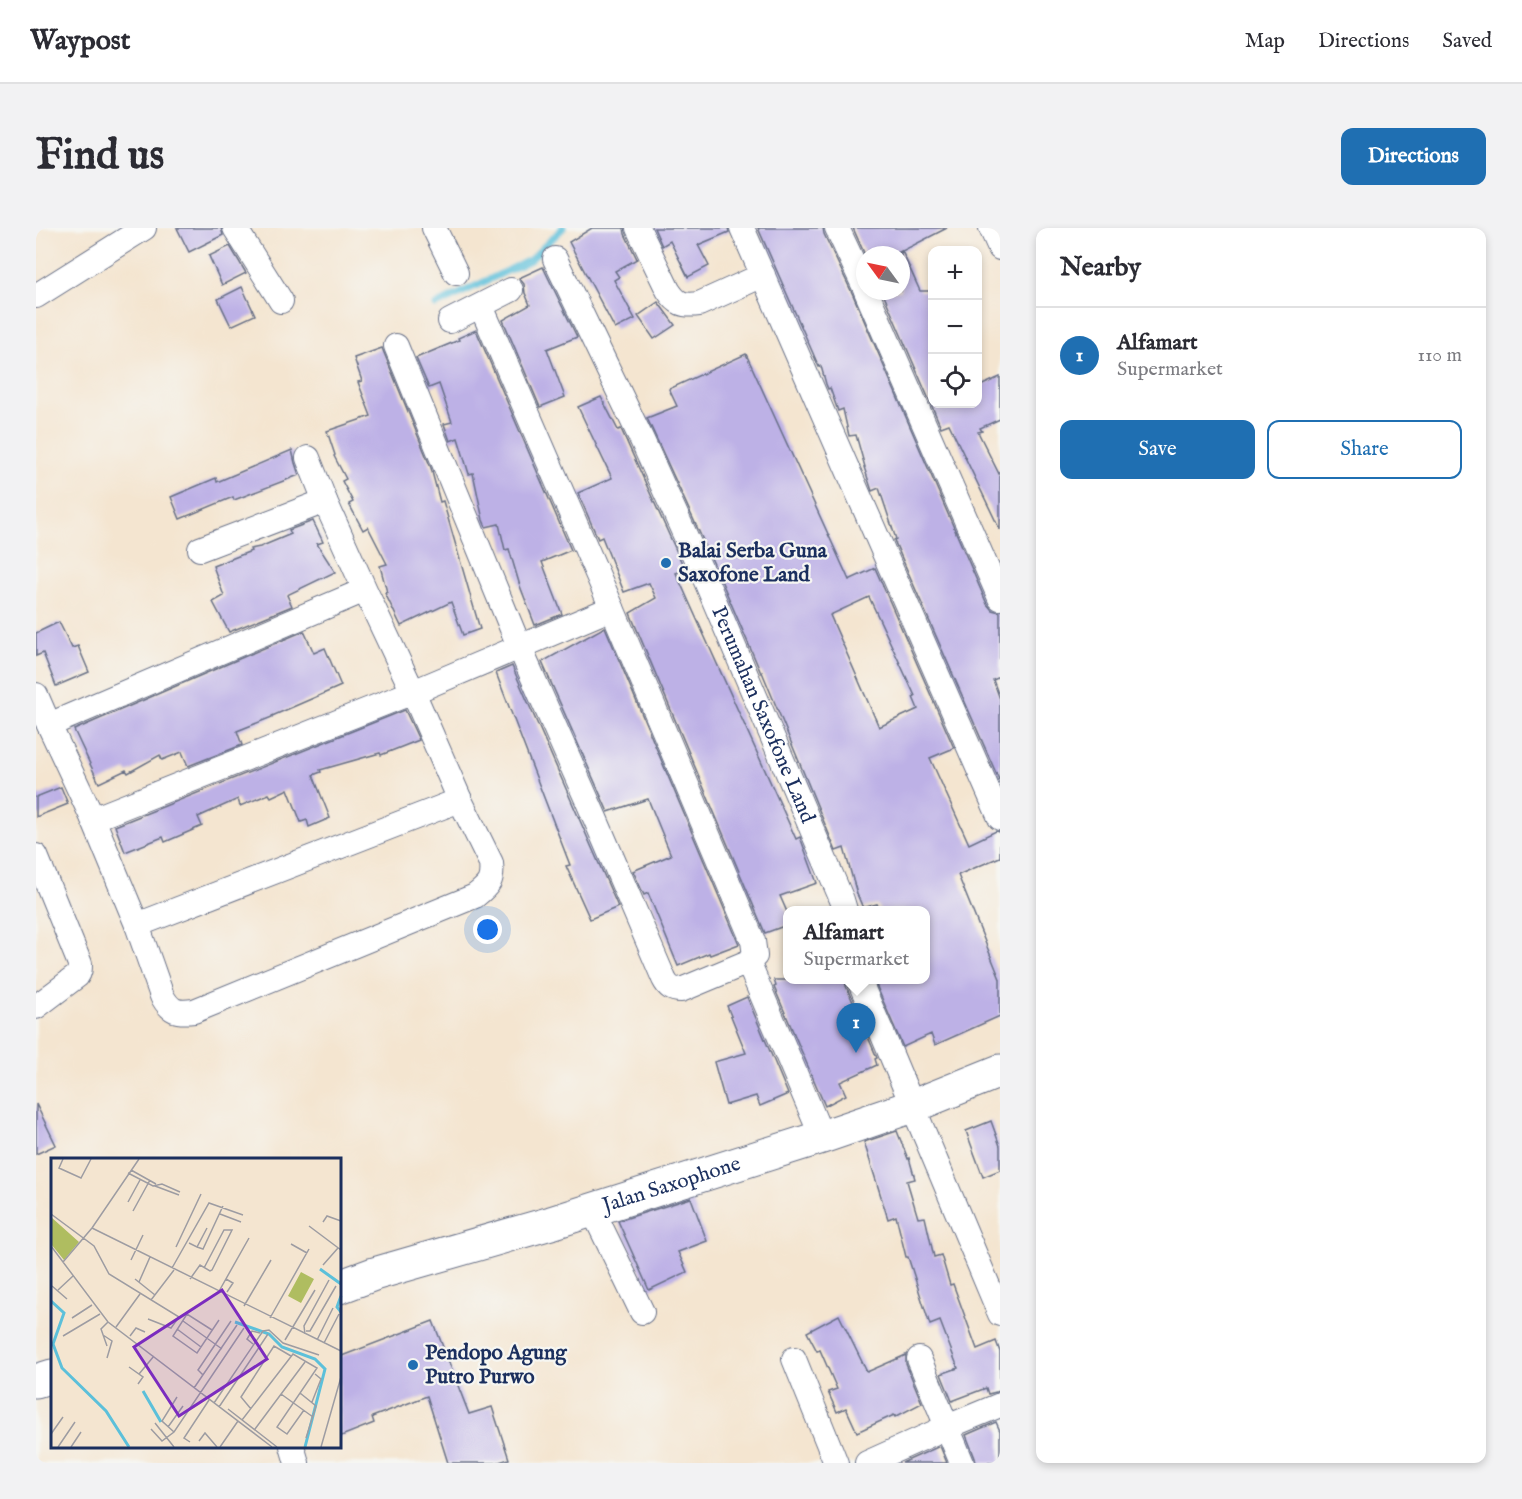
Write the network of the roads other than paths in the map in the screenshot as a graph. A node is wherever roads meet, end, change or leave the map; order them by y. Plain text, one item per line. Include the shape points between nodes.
1 (144, 228) edge
2 (235, 228) edge
3 (434, 228) edge
4 (638, 228) edge
5 (742, 228) edge
6 (837, 228) edge
7 (991, 228) edge
8 (1000, 248) edge
9 (555, 259) dead end
10 (856, 269) edge
11 (456, 273) dead end
12 (763, 275) junction
13 (511, 290) dead end
14 (37, 293) edge
15 (870, 300) edge
16 (281, 301) dead end
17 (481, 306) junction
18 (450, 321) dead end
19 (396, 346) dead end
20 (308, 458) dead end
21 (325, 501) junction
22 (200, 549) dead end
23 (364, 590) junction
24 (1000, 598) edge
25 (612, 608) junction
26 (519, 646) junction
27 (413, 692) junction
28 (36, 696) edge
29 (49, 725) junction
30 (460, 800) junction
31 (1000, 818) edge
32 (93, 819) junction
33 (36, 856) edge
34 (843, 906) edge
35 (137, 925) junction
36 (748, 962) junction
37 (861, 984) edge
38 (36, 1007) edge
39 (1000, 1071) edge
40 (913, 1106) junction
41 (822, 1137) junction
42 (592, 1209) junction
43 (340, 1287) edge
44 (642, 1312) dead end
45 (1000, 1314) edge
46 (794, 1359) dead end
47 (919, 1359) dead end
48 (51, 1376) edge
49 (36, 1381) edge
50 (1000, 1405) edge
51 (947, 1427) junction
52 (293, 1448) edge
53 (297, 1463) edge
54 (836, 1463) edge
55 (867, 1463) edge
56 (962, 1463) edge

1 - 14 street
2 - 16 street
3 - 11 street
4 - 12 street via 668,290 679,302 699,304
5 - 12 street
6 - 10 street
7 - 8 street
9 - 34 street, Perumahan Saxofone Land via 705,579
12 - 31 street
13 - 17 street
15 - 24 street
17 - 18 street
17 - 25 street
19 - 26 street
20 - 21 street
21 - 22 street
21 - 23 street
23 - 27 street
23 - 29 street
25 - 26 street
25 - 36 street via 753,941 755,956
26 - 27 street
26 - 36 street via 667,986 681,990
27 - 30 street
27 - 32 street
28 - 29 street
29 - 32 street
30 - 35 street
30 - 35 street via 491,863 488,886 475,896 194,1011 168,1007
32 - 35 street
33 - 38 street via 80,964 80,973
36 - 41 street
37 - 40 street
39 - 40 main road, Jalan Saxophone
40 - 41 main road, Jalan Saxophone
40 - 45 street
41 - 42 main road, Jalan Saxophone
42 - 43 main road, Jalan Saxophone
42 - 44 street
46 - 54 street
47 - 51 street
48 - 49 main road
50 - 51 street
51 - 55 street
51 - 56 street
52 - 53 street

